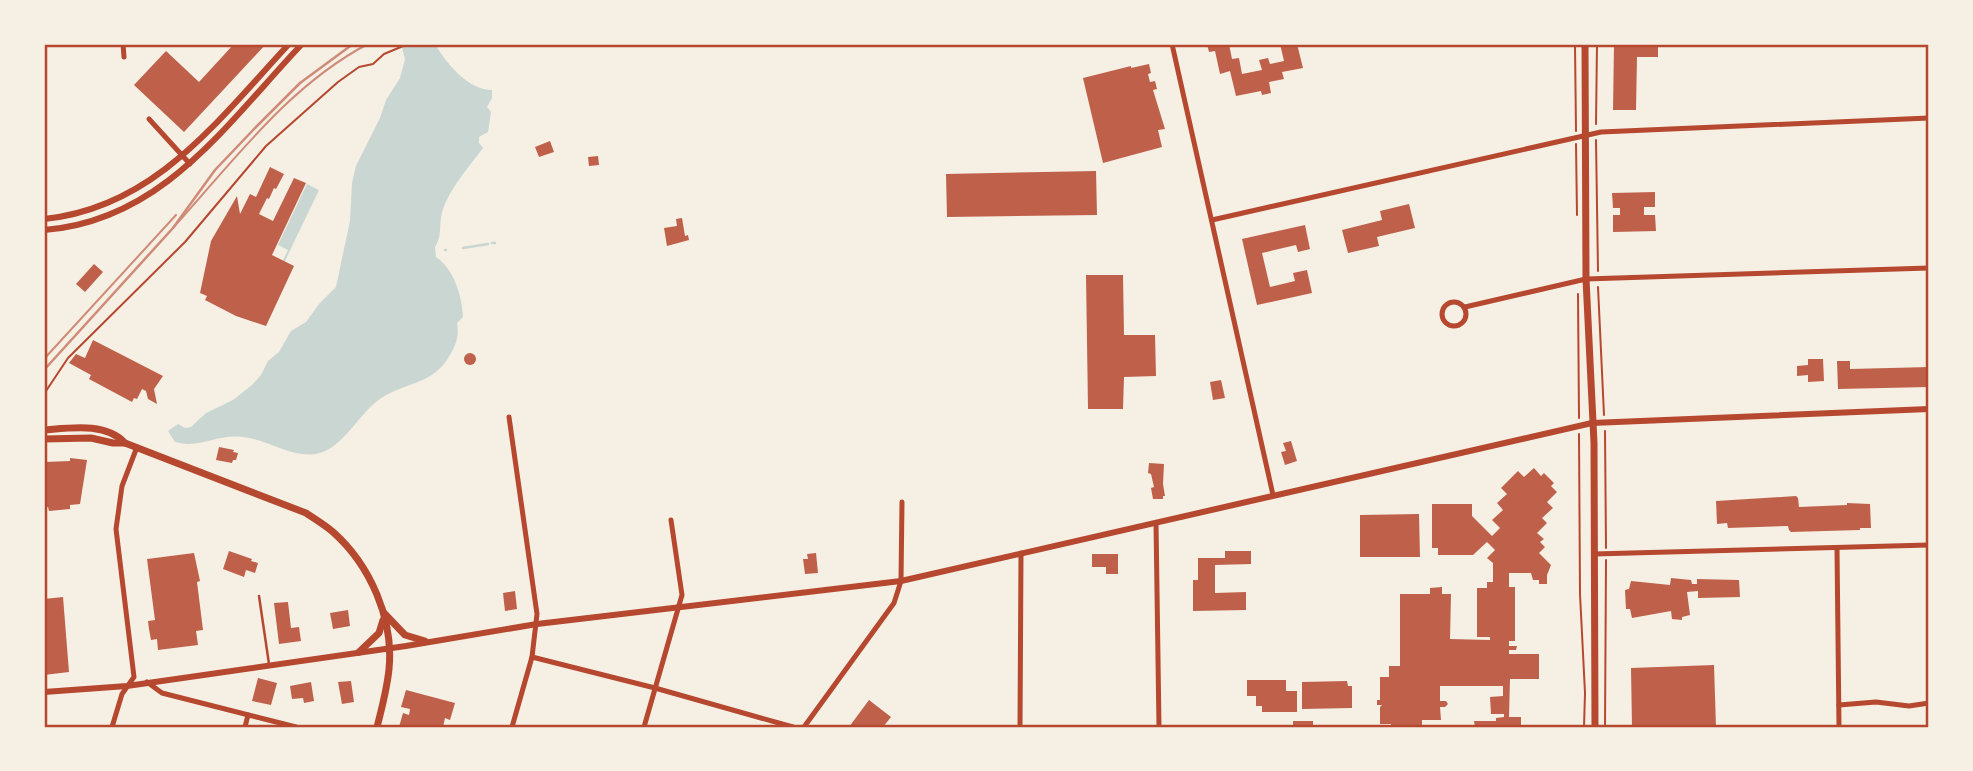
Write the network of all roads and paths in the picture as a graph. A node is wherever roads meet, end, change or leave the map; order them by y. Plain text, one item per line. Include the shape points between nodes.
1 (123, 44) edge
2 (289, 44) edge
3 (302, 44) edge
4 (408, 44) edge
5 (1172, 44) edge
6 (1575, 44) edge
7 (1585, 44) edge
8 (1597, 44) edge
9 (124, 57) dead end
10 (1595, 118) dead end
11 (1929, 118) edge
12 (149, 119) dead end
13 (1575, 125) dead end
14 (1584, 135) junction
15 (183, 155) junction
16 (190, 164) junction
17 (44, 219) edge
18 (1212, 220) junction
19 (44, 230) edge
20 (1929, 268) edge
21 (1586, 279) junction
22 (1465, 307) junction
23 (44, 394) edge
24 (1929, 409) edge
25 (509, 417) dead end
26 (1592, 423) junction
27 (44, 430) edge
28 (44, 439) edge
29 (1605, 442) dead end
30 (125, 443) junction
31 (1580, 443) dead end
32 (137, 447) junction
33 (1273, 495) junction
34 (902, 502) dead end
35 (671, 520) dead end
36 (1156, 523) junction
37 (1929, 545) edge
38 (1837, 549) junction
39 (1021, 553) junction
40 (1594, 554) junction
41 (1606, 555) junction
42 (901, 581) junction
43 (259, 596) dead end
44 (680, 606) junction
45 (384, 612) junction
46 (537, 624) junction
47 (425, 641) junction
48 (390, 648) junction
49 (359, 652) junction
50 (532, 657) junction
51 (269, 664) junction
52 (147, 682) junction
53 (127, 686) junction
54 (655, 688) junction
55 (44, 692) edge
56 (1929, 703) edge
57 (1839, 705) junction
58 (248, 715) junction
59 (112, 727) edge
60 (245, 727) edge
61 (296, 727) edge
62 (377, 727) edge
63 (512, 727) edge
64 (644, 727) edge
65 (793, 727) edge
66 (804, 727) edge
67 (1020, 727) edge
68 (1159, 727) edge
69 (1584, 727) edge
70 (1595, 727) edge
71 (1605, 727) edge
72 (1839, 727) edge

1 - 9 street
2 - 15 street
3 - 16 street
4 - 23 path via 338,82 266,146 185,242 68,358
5 - 18 street
6 - 13 path
7 - 14 main road
8 - 10 path
11 - 14 street
12 - 15 street
14 - 18 street
14 - 21 main road
15 - 16 street
15 - 17 street via 155,178 113,200
16 - 19 street via 132,206 103,218
18 - 33 street
20 - 21 street
21 - 22 street
21 - 26 main road
22 - 22 street via 1456,302 1446,305 1443,320 1452,327 1462,324
24 - 26 street
25 - 46 street
26 - 33 street
26 - 40 main road
27 - 30 main road via 97,429 117,435
28 - 30 main road
29 - 41 path
30 - 32 main road
31 - 69 path
32 - 45 main road via 306,513 358,559
32 - 53 street via 122,486 116,529 134,673
33 - 36 street
34 - 42 street
35 - 44 street
36 - 39 street
36 - 68 street
37 - 38 street
38 - 41 street
38 - 57 street
39 - 42 street
39 - 67 street
40 - 41 street
40 - 70 main road
41 - 71 path
42 - 44 street
42 - 66 street via 894,603
43 - 51 lane
44 - 46 street
44 - 54 street
45 - 47 main road via 405,635
45 - 48 main road
45 - 49 main road via 379,633
46 - 47 street
46 - 50 street
47 - 48 street
48 - 49 street
48 - 62 main road
49 - 51 street
50 - 54 street
50 - 63 street
51 - 52 street
52 - 53 street
52 - 58 street via 162,694
53 - 55 street
53 - 59 street
54 - 64 street
54 - 65 street
56 - 57 street
57 - 72 street
58 - 60 street
58 - 61 street

